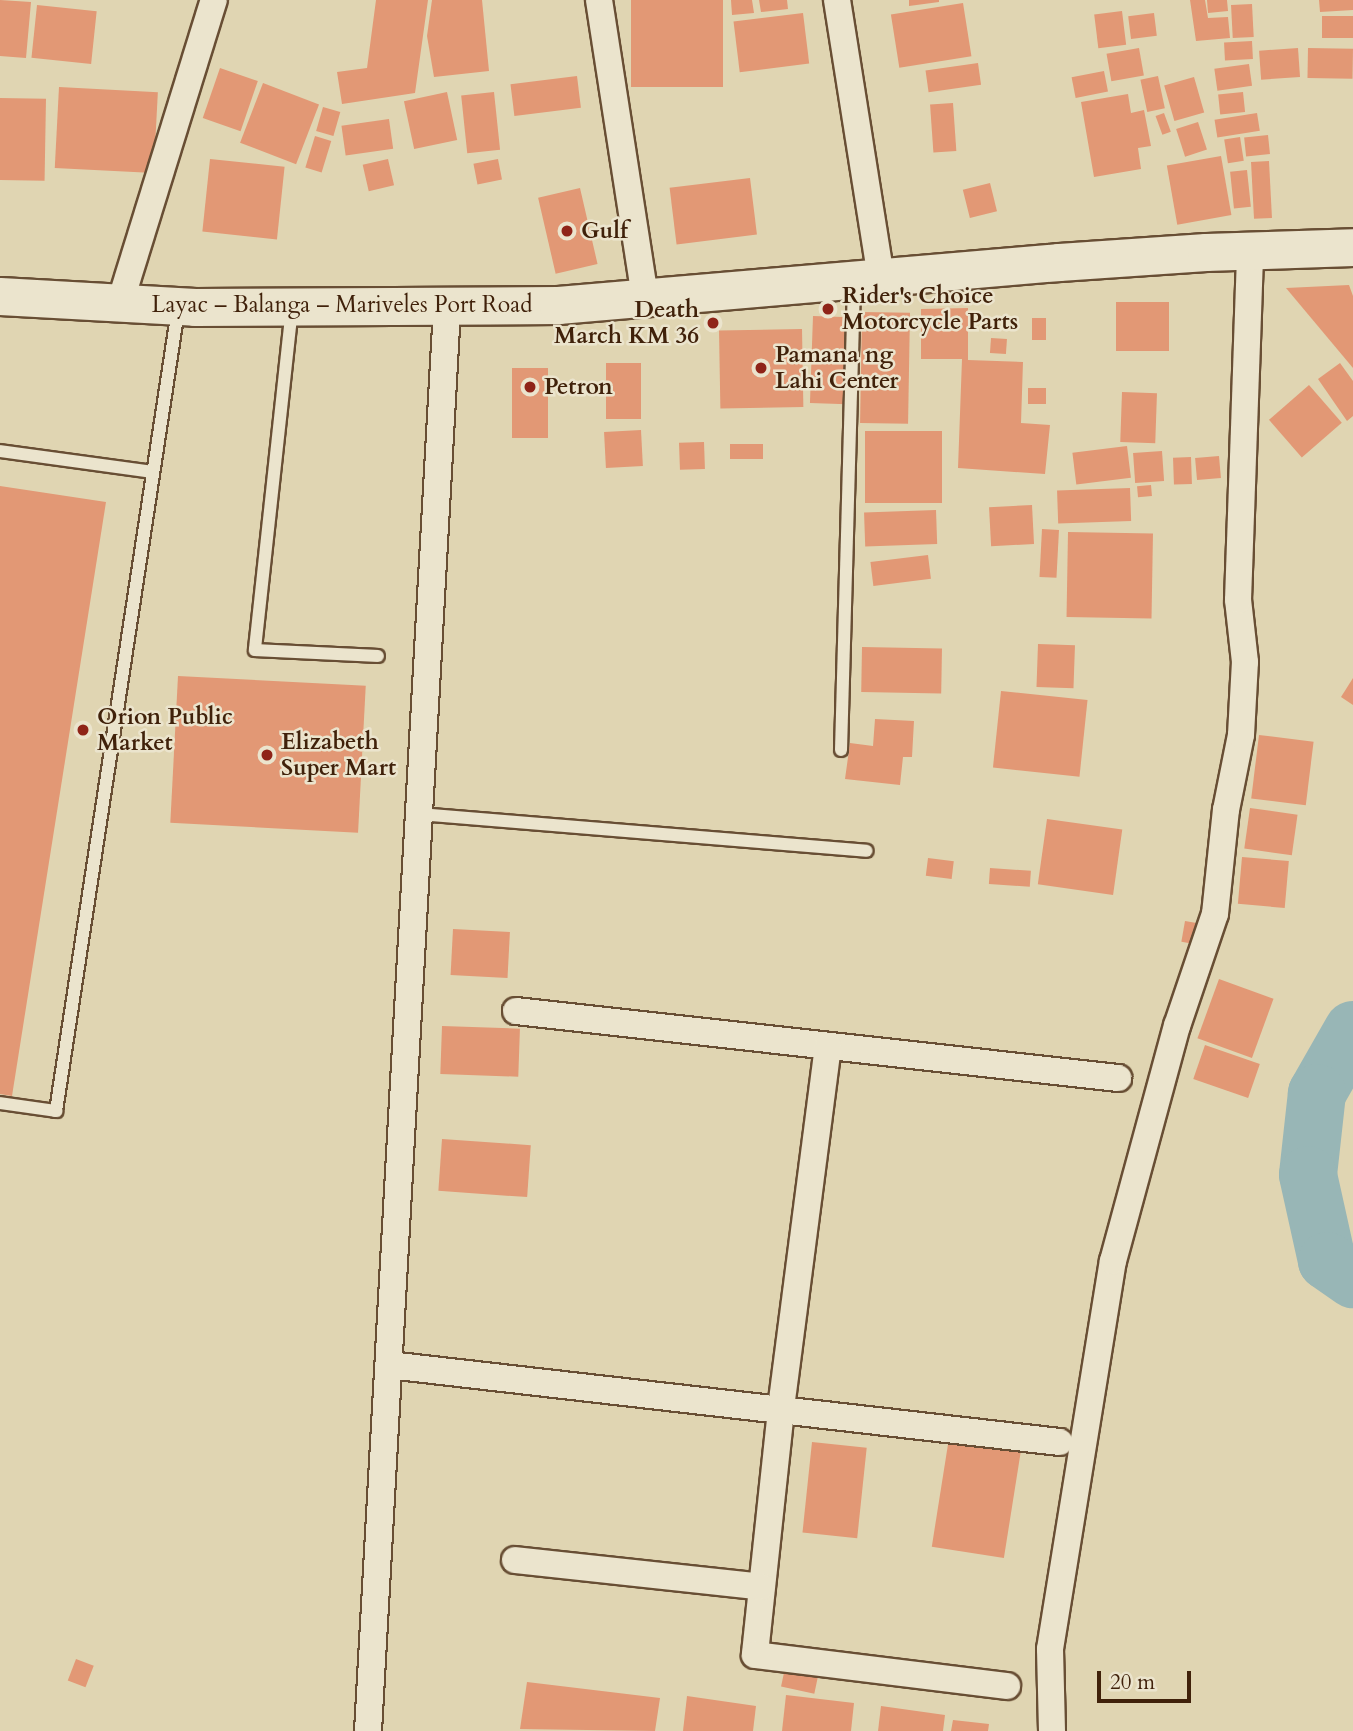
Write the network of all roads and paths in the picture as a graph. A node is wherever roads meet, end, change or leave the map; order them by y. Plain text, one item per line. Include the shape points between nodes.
1 (214, 0) edge
2 (599, 0) edge
3 (837, 0) edge
4 (1353, 247) edge
5 (1250, 250) junction
6 (867, 278) junction
7 (0, 296) edge
8 (645, 298) junction
9 (120, 303) junction
10 (178, 306) junction
11 (447, 307) junction
12 (292, 308) junction
13 (0, 451) edge
14 (153, 472) junction
15 (378, 656) dead end
16 (841, 750) dead end
17 (419, 814) junction
18 (866, 851) dead end
19 (516, 1011) dead end
20 (828, 1046) junction
21 (1118, 1078) dead end
22 (0, 1103) edge
23 (388, 1365) junction
24 (781, 1410) junction
25 (1060, 1442) dead end
26 (515, 1560) dead end
27 (762, 1587) junction
28 (1007, 1686) dead end
29 (368, 1731) edge
30 (1052, 1731) edge

1 - 9 street
2 - 8 street
3 - 6 street
4 - 5 main road, Layac – Balanga – Mariveles Port Road
5 - 6 main road, Layac – Balanga – Mariveles Port Road
5 - 30 street via 1238,600 1245,662 1241,735 1226,810 1214,914 1177,1026 1113,1261 1050,1649
6 - 8 main road, Layac – Balanga – Mariveles Port Road
6 - 16 lane
7 - 9 main road, Layac – Balanga – Mariveles Port Road
8 - 11 main road, Layac – Balanga – Mariveles Port Road
9 - 10 main road, Layac – Balanga – Mariveles Port Road
10 - 12 main road, Layac – Balanga – Mariveles Port Road
10 - 14 lane
11 - 12 main road, Layac – Balanga – Mariveles Port Road
11 - 17 street
12 - 15 lane via 255,650
13 - 14 lane
14 - 22 lane via 56,1111
17 - 18 lane
17 - 23 street
19 - 20 street
20 - 21 street
20 - 24 street
23 - 24 street
23 - 29 street
24 - 25 street
24 - 27 street
26 - 27 street
27 - 28 street via 755,1655

